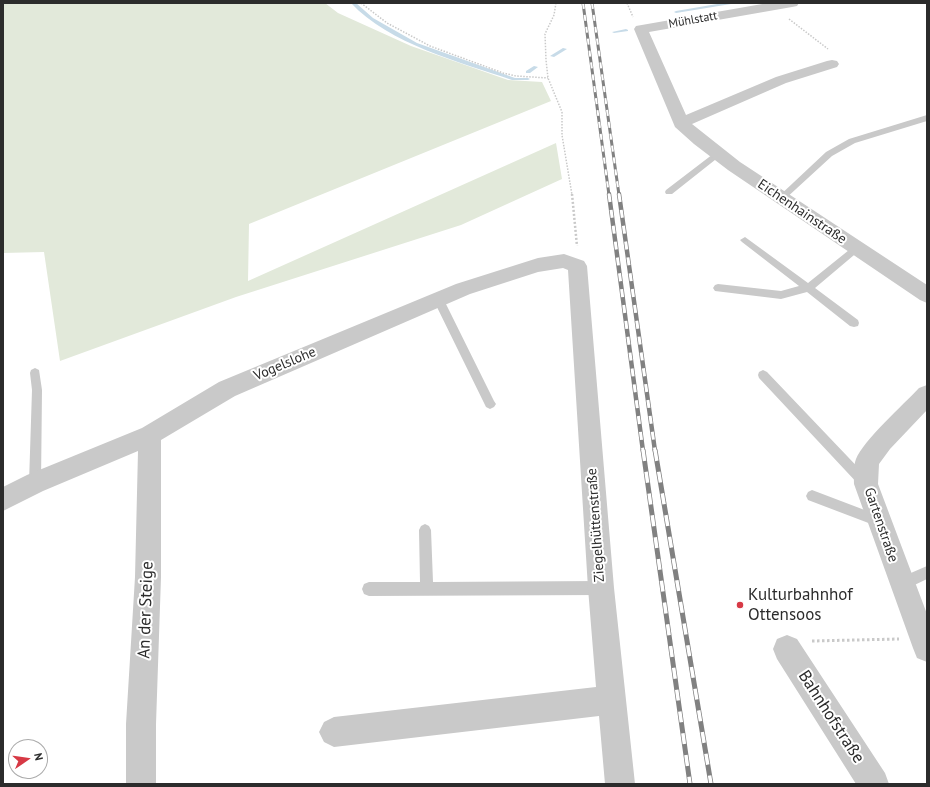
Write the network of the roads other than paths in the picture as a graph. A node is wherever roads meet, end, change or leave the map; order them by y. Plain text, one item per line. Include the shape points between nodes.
1 (792, 3) edge
2 (637, 24) joint
3 (832, 64) road end
4 (927, 118) edge
5 (681, 123) junction
6 (718, 154) junction
7 (669, 192) dead end
8 (781, 198) junction
9 (745, 240) dead end
10 (857, 248) junction
11 (577, 266) joint
12 (718, 288) dead end
13 (808, 288) junction
14 (927, 295) edge
15 (438, 299) junction
16 (854, 323) dead end
17 (35, 373) dead end
18 (763, 375) dead end
19 (927, 395) edge
20 (490, 404) dead end
21 (150, 436) junction
22 (35, 483) junction
23 (866, 484) junction
24 (812, 496) dead end
25 (3, 499) edge
26 (879, 521) junction
27 (425, 530) dead end
28 (927, 572) edge
29 (902, 584) junction
30 (601, 588) junction
31 (369, 589) dead end
32 (427, 589) junction
33 (925, 643) edge
34 (788, 649) road end
35 (612, 700) junction
36 (334, 732) dead end
37 (141, 784) edge
38 (620, 784) edge
39 (874, 784) edge

1 - 2 street, Mühlstatt
2 - 5 street, Eichenhainstraße
3 - 5 street via 781,80
4 - 8 lane via 852,141 829,154
5 - 6 street, Eichenhainstraße
6 - 7 lane
6 - 8 street, Eichenhainstraße
8 - 10 street, Eichenhainstraße
9 - 13 lane
10 - 13 lane
10 - 14 street, Eichenhainstraße
11 - 15 street, Vogelslohe via 564,261 538,265
11 - 30 street, Ziegelhüttenstraße
12 - 13 lane via 781,295
13 - 16 lane
15 - 20 lane
15 - 21 street, Vogelslohe via 227,388
17 - 22 lane
18 - 23 lane
19 - 23 street, Gartenstraße via 882,442 867,462
21 - 22 street, Vogelslohe
21 - 37 street, An der Steige
22 - 25 street, Vogelslohe
23 - 26 street, Gartenstraße
24 - 26 lane
26 - 29 street, Gartenstraße
27 - 32 lane
28 - 29 lane
29 - 33 street, Gartenstraße
30 - 32 lane
30 - 35 street, Ziegelhüttenstraße
31 - 32 lane
34 - 39 street, Bahnhofstraße
35 - 36 street
35 - 38 street, Ziegelhüttenstraße

